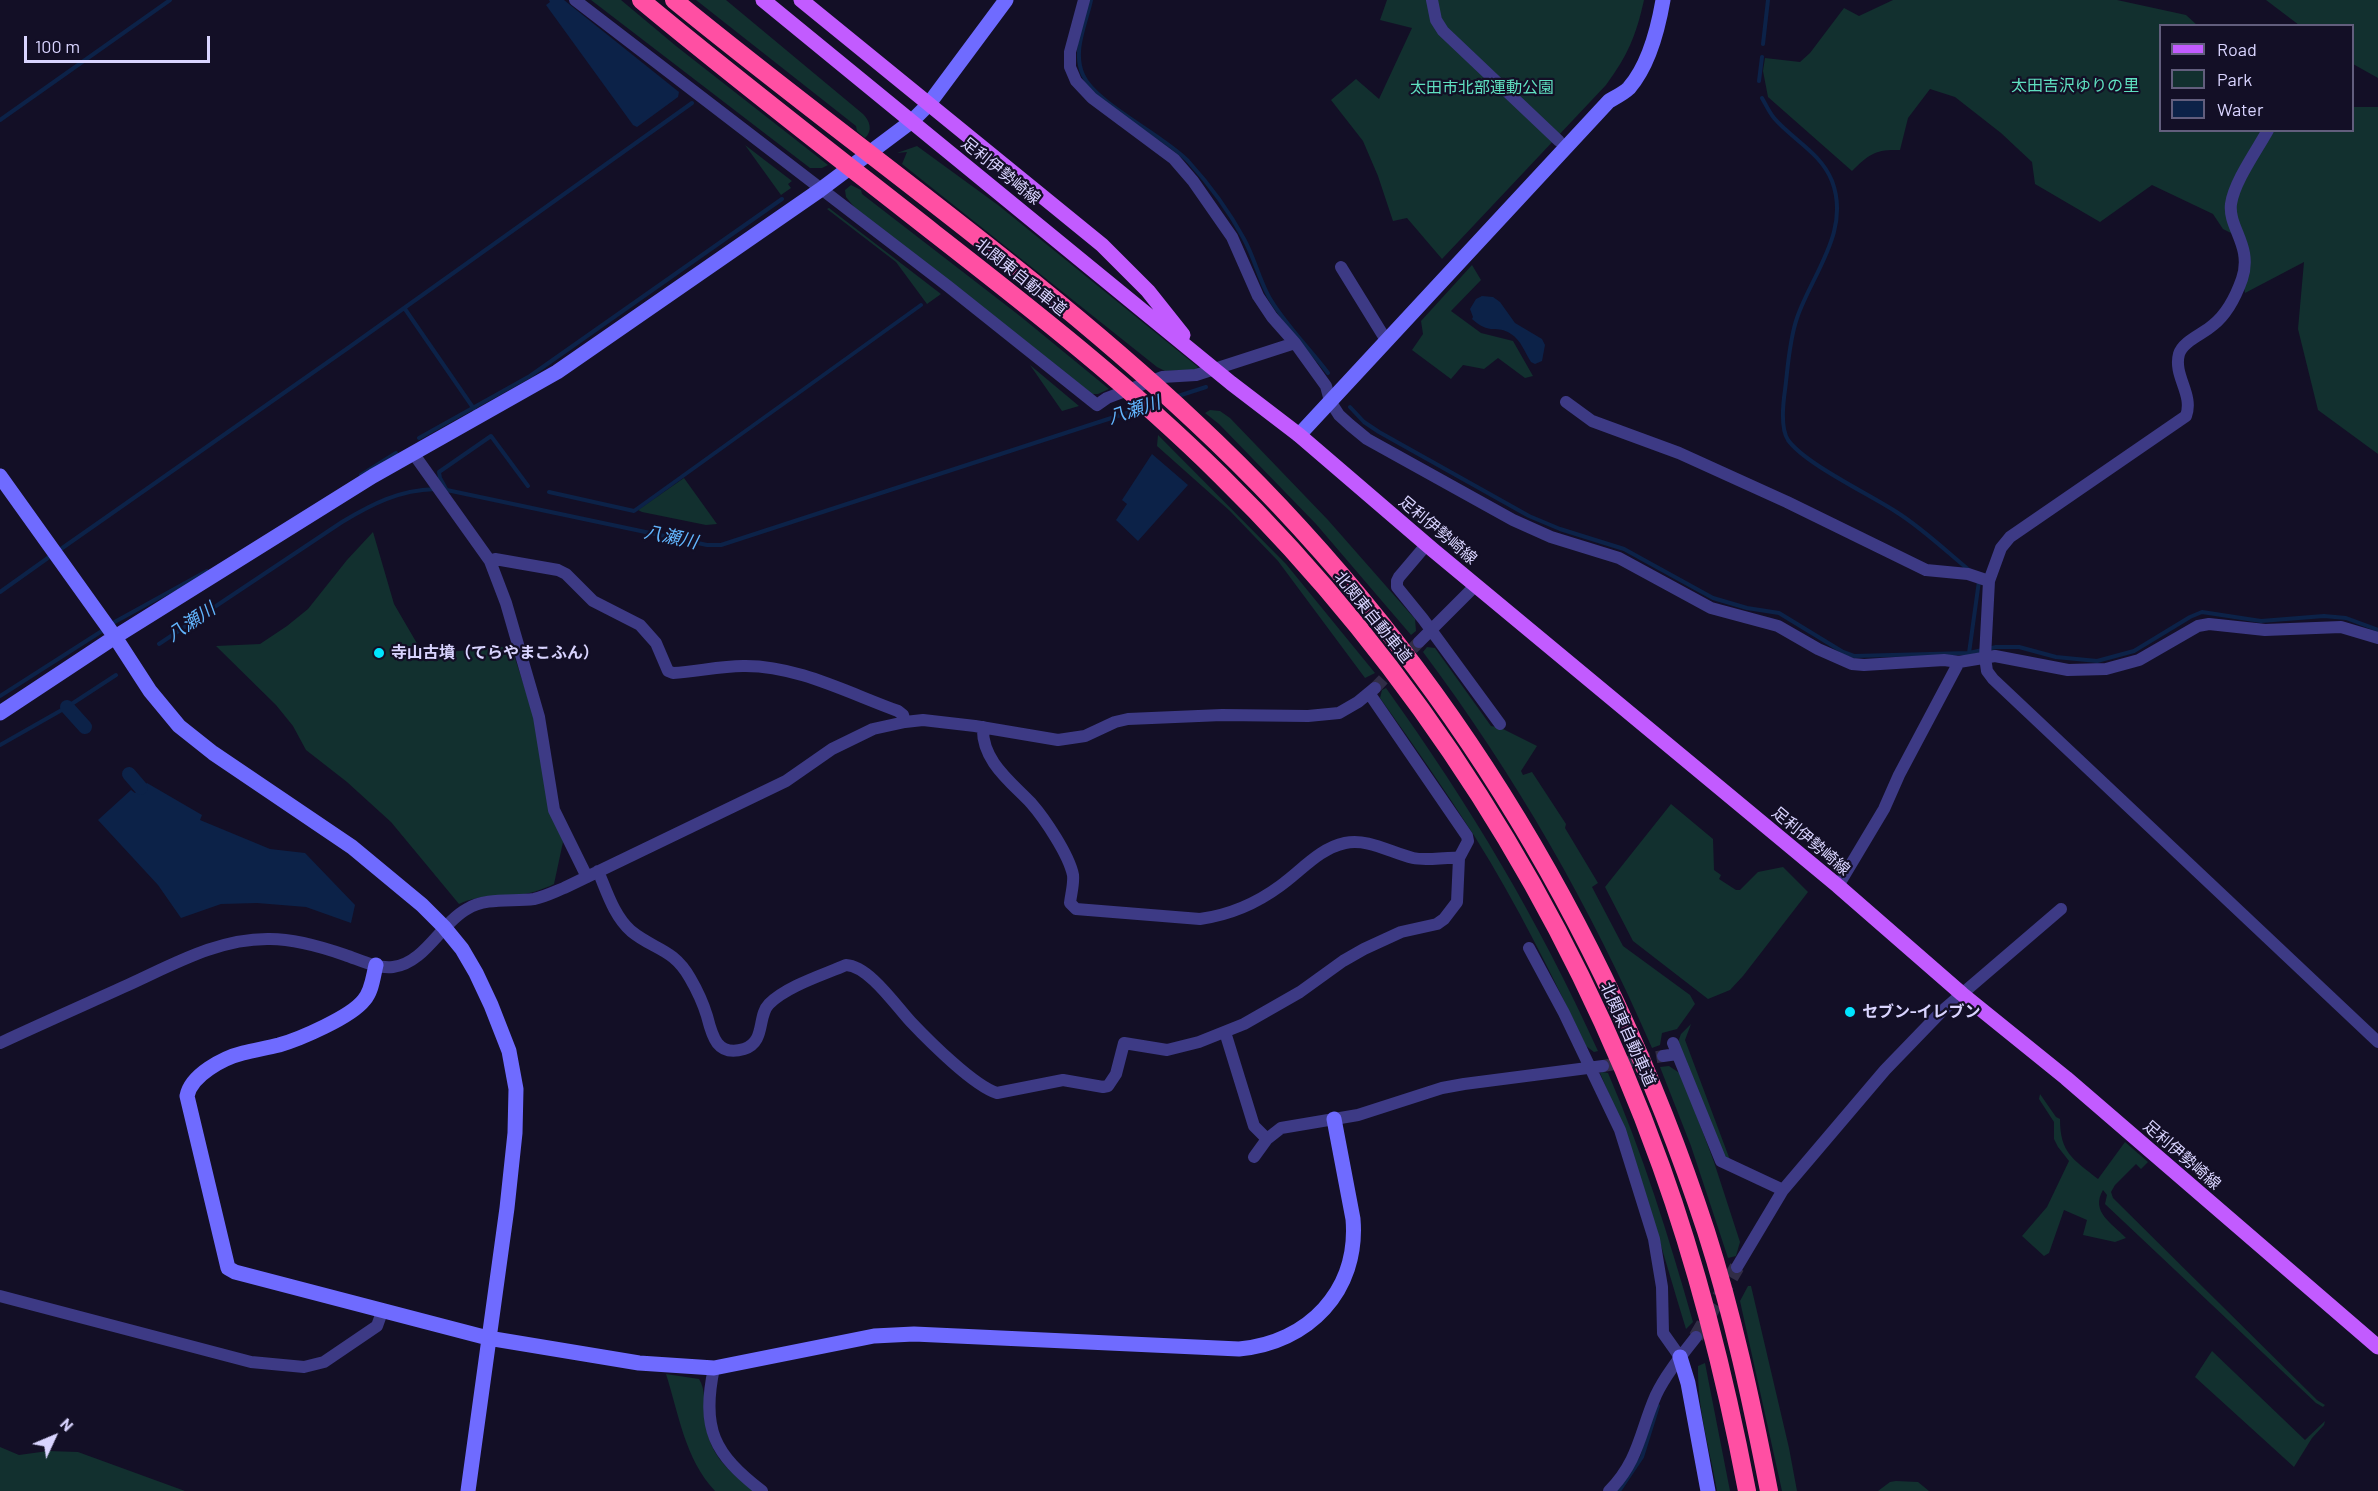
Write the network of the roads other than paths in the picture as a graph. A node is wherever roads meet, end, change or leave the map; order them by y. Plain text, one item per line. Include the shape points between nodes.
1 (574, 0) edge
2 (641, 0) edge
3 (674, 0) edge
4 (764, 0) edge
5 (801, 0) edge
6 (1006, 0) edge
7 (1084, 0) edge
8 (1432, 0) edge
9 (1663, 0) edge
10 (928, 105) junction
11 (912, 121) junction
12 (2267, 132) edge
13 (1559, 141) dead end
14 (820, 190) junction
15 (1341, 267) dead end
16 (1386, 340) junction
17 (1296, 343) junction
18 (1215, 370) junction
19 (1330, 401) junction
20 (1566, 402) dead end
21 (1299, 435) junction
22 (413, 453) junction
23 (0, 476) edge
24 (1427, 544) junction
25 (490, 561) junction
26 (1989, 581) junction
27 (1476, 585) junction
28 (1431, 630) junction
29 (115, 638) junction
30 (2378, 638) edge
31 (1419, 642) tunnel mouth
32 (1985, 657) junction
33 (1959, 662) junction
34 (0, 713) edge
35 (905, 722) junction
36 (1500, 724) dead end
37 (983, 727) junction
38 (1459, 858) junction
39 (592, 874) junction
40 (1838, 886) junction
41 (2061, 909) dead end
42 (444, 927) junction
43 (1529, 948) dead end
44 (376, 965) junction
45 (1962, 994) junction
46 (1225, 1032) junction
47 (2378, 1042) edge
48 (0, 1043) edge
49 (1663, 1056) tunnel mouth
50 (1603, 1066) tunnel mouth
51 (1589, 1067) junction
52 (1334, 1119) junction
53 (1267, 1139) junction
54 (1254, 1157) dead end
55 (1783, 1190) junction
56 (1737, 1267) tunnel mouth
57 (0, 1296) edge
58 (382, 1312) junction
59 (1696, 1337) tunnel mouth
60 (489, 1338) junction
61 (2378, 1347) edge
62 (1680, 1357) junction
63 (714, 1368) junction
64 (468, 1491) edge
65 (762, 1491) edge
66 (1609, 1491) edge
67 (1708, 1491) edge
68 (1747, 1491) edge
69 (1770, 1491) edge

1 - 14 street
2 - 68 highway, 北関東自動車道 via 1119,382 1267,523 1400,680 1491,815 1553,921 1617,1055 1686,1241 1712,1331
3 - 69 highway, 北関東自動車道 via 1013,268 1195,422 1280,506 1363,599 1439,698 1548,868 1611,988 1654,1088 1722,1288
4 - 11 main road, 足利伊勢崎線
5 - 10 main road, 足利伊勢崎線
6 - 10 street
7 - 17 street via 1070,52 1070,68 1076,81 1092,98 1183,168 1228,230 1258,296
8 - 13 street via 1443,31
9 - 16 street via 1646,58 1628,89 1610,101
10 - 11 street
10 - 18 main road, 足利伊勢崎線 via 1125,265
11 - 14 street
11 - 18 main road, 足利伊勢崎線
12 - 26 street via 2231,203 2245,255 2242,278 2227,311 2182,348 2179,356 2177,367 2189,404 2186,416 2010,537 2001,548
14 - 18 street via 1097,405 1162,377
14 - 22 street via 557,372
15 - 16 street
16 - 19 street
17 - 18 street
17 - 19 street via 1326,386
18 - 21 main road, 足利伊勢崎線
19 - 21 street
19 - 33 street via 1339,415 1367,439 1513,520 1551,537 1619,558 1712,608 1778,626 1852,664
20 - 26 street via 1592,421 1679,453 1926,570 1968,574
21 - 24 main road, 足利伊勢崎線
22 - 25 street
22 - 29 street
23 - 29 street
24 - 27 main road, 足利伊勢崎線
24 - 28 street via 1396,584
25 - 35 street via 546,567 566,574 593,601 640,625 673,673 742,666 775,669 809,677 898,711
25 - 39 street via 539,717 554,810
26 - 32 street
27 - 28 street
27 - 40 main road, 足利伊勢崎線
28 - 31 street
28 - 36 street
29 - 34 street
29 - 42 street via 178,726 352,847
30 - 32 street via 2341,627 2265,630 2210,624 2198,626 2139,660 2106,669 2068,670 2004,656
32 - 33 street
32 - 47 street via 1993,679
33 - 40 street via 1884,809
35 - 37 street via 922,720
35 - 39 street via 853,737 786,782
37 - 38 street via 1058,740 1085,736 1128,719 1339,713 1372,690 1467,836
37 - 38 street via 986,745 1001,775 1041,817 1069,864 1073,875 1070,903 1076,909 1214,917 1264,897 1318,855 1342,843 1364,843 1414,858
38 - 46 street via 1456,902 1444,919 1364,949 1300,992
39 - 42 street via 536,899 472,906
39 - 46 street via 626,926 672,955 682,966 698,993 713,1040 728,1050 747,1048 754,1043 770,1002 846,965 866,973 914,1025 975,1081 997,1094 1063,1080 1108,1086 1116,1074 1124,1043 1167,1050
40 - 45 main road, 足利伊勢崎線
41 - 45 street
42 - 44 street via 431,944 407,962 394,967
42 - 60 street via 476,973 491,1005 509,1051 516,1089 508,1198
43 - 51 street
44 - 48 street via 284,940 226,944
44 - 58 street via 369,992 356,1008 299,1038 227,1059 194,1081 186,1096 228,1268
45 - 55 street via 1885,1070
45 - 61 main road, 足利伊勢崎線 via 2066,1078
46 - 53 street via 1254,1126
49 - 55 street via 1675,1048 1721,1161
50 - 51 street
51 - 52 street via 1442,1088 1382,1109
51 - 62 street via 1620,1130 1640,1192 1658,1257 1663,1334
52 - 53 street via 1281,1128
52 - 63 street via 1353,1219 1348,1265 1329,1304 1287,1338 1239,1349 914,1334 874,1336
53 - 54 street
55 - 56 street
57 - 58 street via 251,1362 304,1367 324,1362 378,1326
58 - 60 street
59 - 62 street
60 - 63 street via 639,1363
60 - 64 street
62 - 66 street via 1657,1392 1634,1456
62 - 67 street
63 - 65 street via 709,1409 712,1432 726,1459

